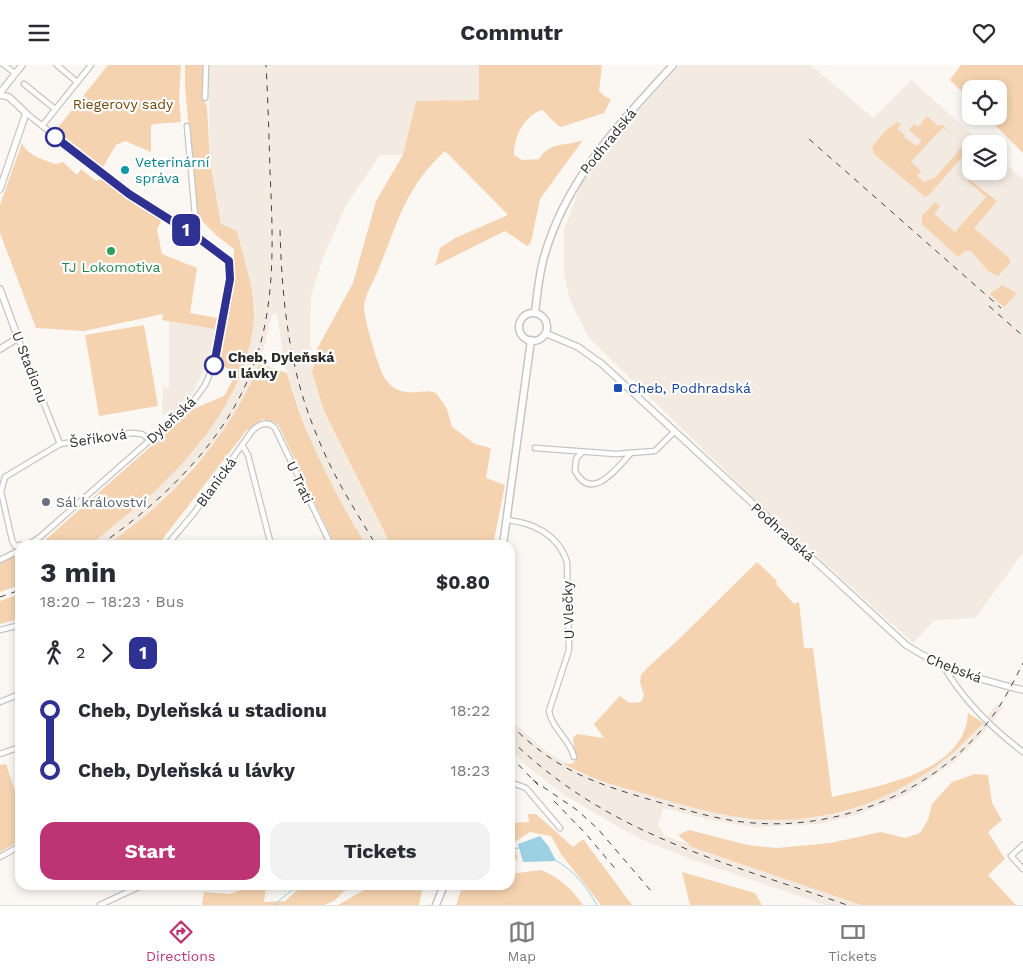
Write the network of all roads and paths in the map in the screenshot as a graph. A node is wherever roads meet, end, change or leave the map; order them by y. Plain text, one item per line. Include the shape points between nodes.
1 (4, 65) edge
2 (22, 65) edge
3 (57, 65) edge
4 (91, 65) edge
5 (206, 65) edge
6 (673, 65) edge
7 (15, 73) junction
8 (77, 82) junction
9 (24, 84) dead end
10 (0, 94) edge
11 (205, 99) dead end
12 (55, 109) junction
13 (26, 113) junction
14 (42, 126) junction
15 (187, 126) dead end
16 (0, 189) edge
17 (197, 237) junction
18 (0, 289) edge
19 (534, 313) junction
20 (545, 333) junction
21 (18, 338) junction
22 (531, 340) junction
23 (0, 349) edge
24 (267, 423) joint
25 (674, 432) junction
26 (150, 440) junction
27 (60, 444) junction
28 (242, 445) junction
29 (535, 448) dead end
30 (582, 452) junction
31 (631, 453) junction
32 (506, 520) junction
33 (16, 540) edge
34 (34, 540) edge
35 (171, 540) edge
36 (270, 540) edge
37 (329, 540) edge
38 (503, 540) edge
39 (15, 550) edge
40 (13, 554) joint
41 (0, 560) edge
42 (15, 626) edge
43 (0, 631) edge
44 (892, 633) joint
45 (944, 667) junction
46 (1023, 690) edge
47 (15, 696) edge
48 (0, 702) edge
49 (15, 749) edge
50 (1023, 751) edge
51 (0, 754) edge
52 (574, 757) dead end
53 (515, 784) edge
54 (560, 828) dead end
55 (1023, 845) edge
56 (15, 850) edge
57 (0, 857) edge
58 (1023, 869) edge
59 (132, 890) edge
60 (442, 890) edge
61 (100, 905) edge
62 (436, 905) edge

1 - 7 street
2 - 7 street
3 - 8 street
4 - 8 street
5 - 11 street
6 - 19 main road, Podhradská via 600,148 572,188 546,251
7 - 10 street
8 - 12 street
9 - 12 street
10 - 13 street, Dyleňská via 9,97
12 - 14 street
13 - 14 street, Dyleňská
13 - 16 street
14 - 17 street, Dyleňská via 129,194
15 - 17 street
17 - 26 street, Dyleňská via 225,256 231,266 215,362 206,385 195,399
18 - 21 street, U Stadionu
19 - 20 main road via 546,322
19 - 22 main road via 524,317 520,324 522,335
20 - 22 main road via 539,339
20 - 25 street, Podhradská via 571,343 593,357
21 - 23 street
21 - 27 street, U Stadionu
22 - 32 main road
24 - 28 street, Blanická via 256,427
24 - 37 street, U Trati via 275,428
25 - 31 street via 655,451
25 - 44 street, Podhradská
26 - 27 street, Šeříková via 142,434 131,433
26 - 34 street, Dyleňská
27 - 33 street, Šeříková via 10,473 3,481 1,491
28 - 35 street, Blanická
28 - 36 street via 248,455
29 - 30 street
30 - 31 street
30 - 31 street via 576,459 575,471 591,484 604,481
32 - 38 main road
32 - 52 street, U Vlečky via 537,527 564,552 567,562 568,650 549,711
39 - 40 street, Šeříková
40 - 41 street
42 - 43 street
44 - 45 street, Chebská via 919,654
45 - 46 street, Chebská
45 - 50 street via 966,698
47 - 48 street
49 - 51 street
53 - 54 street via 526,788
55 - 58 street via 1011,855
56 - 57 street
59 - 61 street
60 - 62 main road

